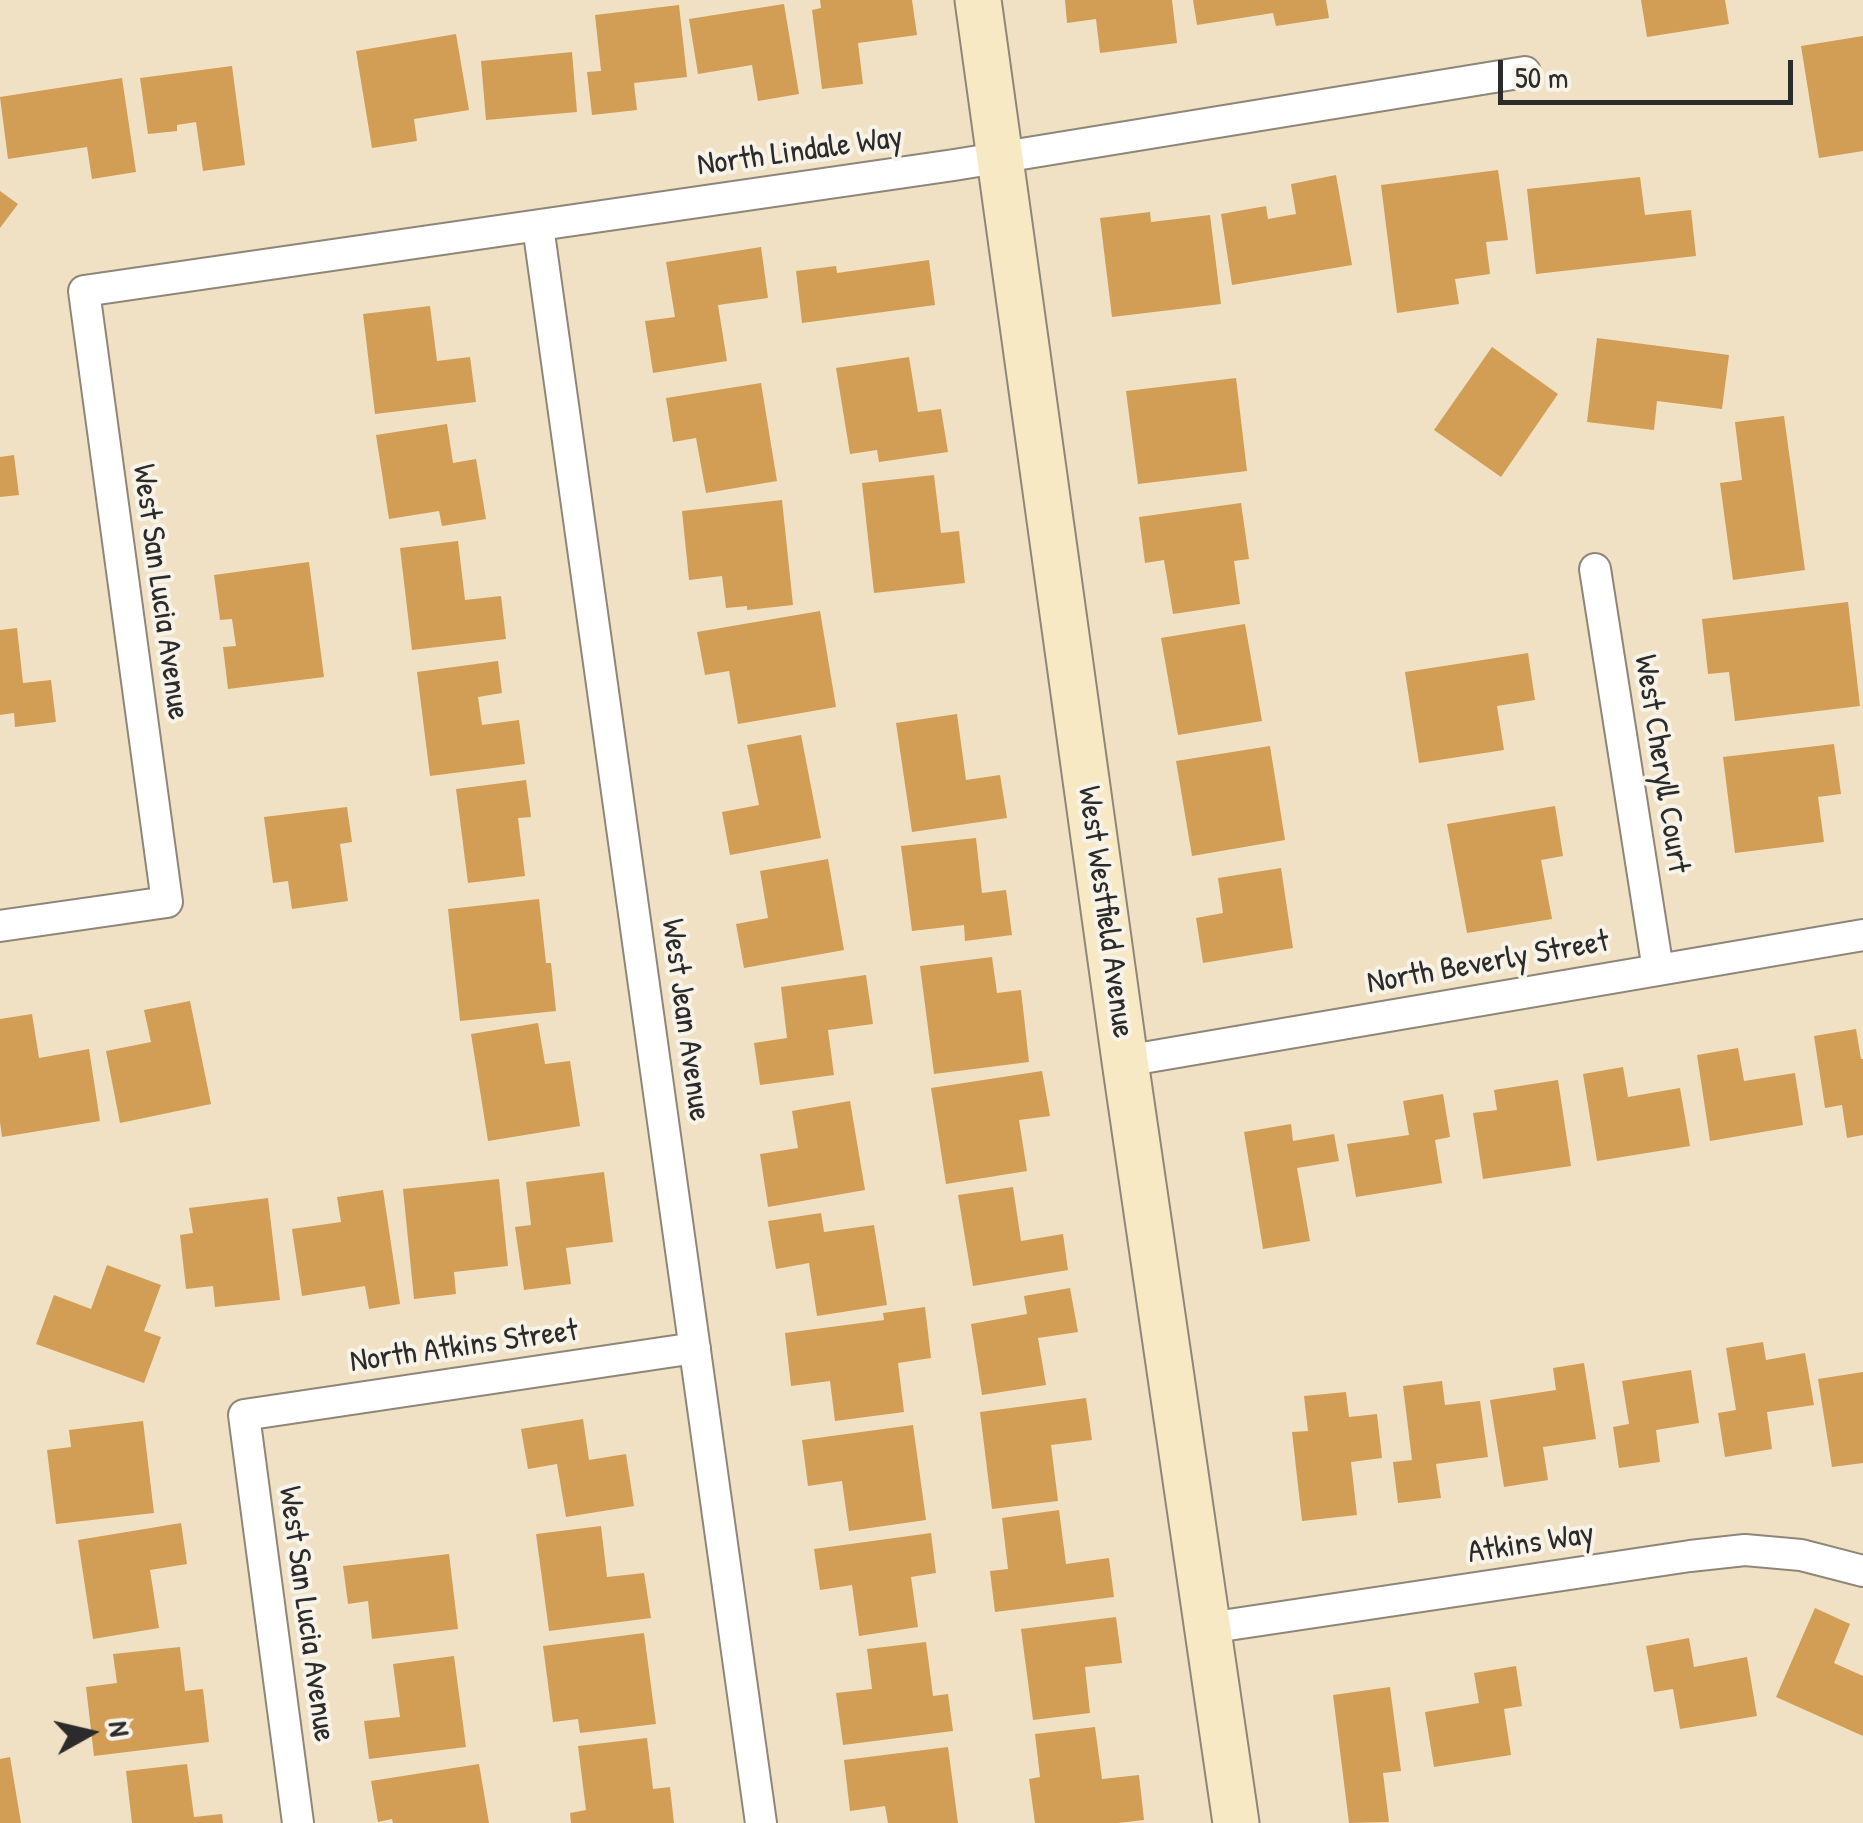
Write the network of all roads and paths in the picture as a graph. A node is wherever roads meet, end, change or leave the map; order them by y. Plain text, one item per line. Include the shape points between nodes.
1 (978, 0) edge
2 (1525, 72) dead end
3 (1000, 157) junction
4 (538, 226) junction
5 (84, 290) joint
6 (1595, 569) dead end
7 (0, 926) edge
8 (1863, 936) edge
9 (1658, 970) junction
10 (1125, 1060) junction
11 (695, 1348) junction
12 (244, 1414) joint
13 (1863, 1571) edge
14 (1208, 1628) junction
15 (298, 1823) edge
16 (761, 1823) edge
17 (1236, 1823) edge

1 - 3 street, West Westfield Avenue
2 - 3 street, North Lindale Way
3 - 4 street, North Lindale Way
3 - 10 street, West Westfield Avenue
4 - 5 street, North Lindale Way
4 - 11 street, West Jean Avenue
5 - 7 street, West San Lucia Avenue via 167,902
6 - 9 street, West Cheryll Court
8 - 9 street, North Beverly Street
9 - 10 street, North Beverly Street
10 - 14 street, West Westfield Avenue
11 - 12 street, North Atkins Street
11 - 16 street, West Jean Avenue
12 - 15 street, West San Lucia Avenue
13 - 14 street, Atkins Way via 1744,1550
14 - 17 street, West Westfield Avenue

